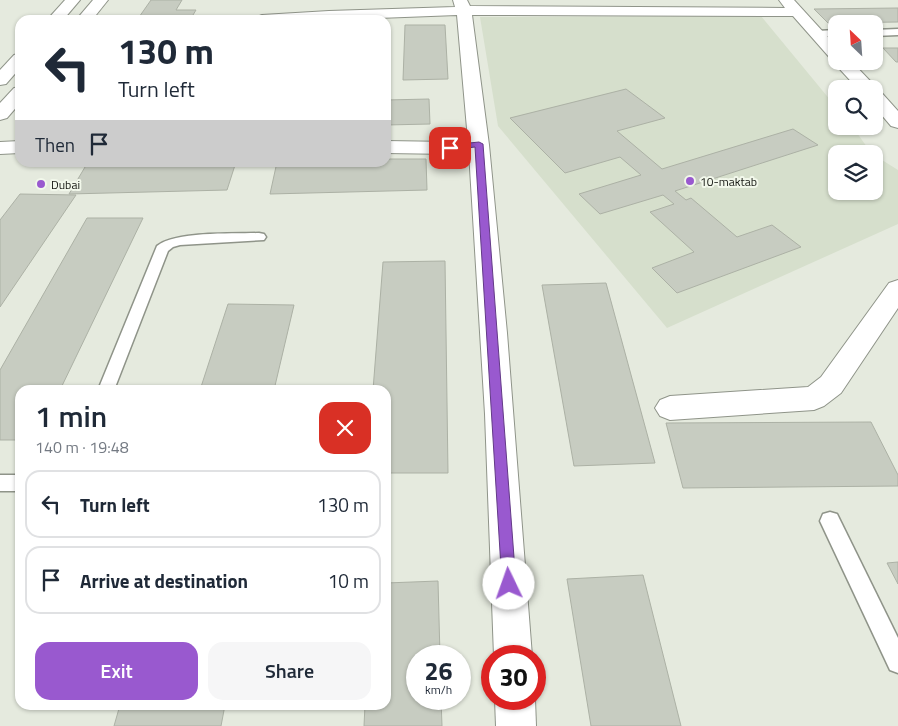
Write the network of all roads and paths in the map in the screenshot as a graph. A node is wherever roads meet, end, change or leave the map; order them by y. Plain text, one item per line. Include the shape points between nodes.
1 (73, 0) edge
2 (101, 0) edge
3 (786, 0) edge
4 (462, 5) edge
5 (797, 12) junction
6 (60, 15) edge
7 (88, 15) edge
8 (326, 15) edge
9 (898, 32) edge
10 (828, 33) edge
11 (883, 33) edge
12 (817, 34) junction
13 (828, 46) edge
14 (15, 64) edge
15 (850, 70) edge
16 (0, 80) edge
17 (860, 80) edge
18 (15, 98) edge
19 (883, 105) edge
20 (0, 114) edge
21 (898, 122) edge
22 (479, 144) junction
23 (391, 146) edge
24 (0, 148) edge
25 (15, 148) edge
26 (259, 237) dead end
27 (898, 289) edge
28 (108, 385) edge
29 (670, 408) dead end
30 (0, 483) edge
31 (15, 483) edge
32 (830, 520) dead end
33 (512, 645) edge
34 (898, 662) edge
35 (515, 710) edge
36 (516, 726) edge

1 - 6 street
2 - 7 street
3 - 5 street
4 - 5 street
4 - 8 street
4 - 22 street
5 - 12 street
9 - 11 lane
10 - 12 lane
12 - 13 street
14 - 16 street
15 - 17 street
18 - 20 street
19 - 21 street
22 - 23 street via 450,148
22 - 33 street
24 - 25 street
26 - 28 lane via 180,240 162,249
27 - 29 street via 831,385 814,398
30 - 31 lane
32 - 34 lane
35 - 36 street

